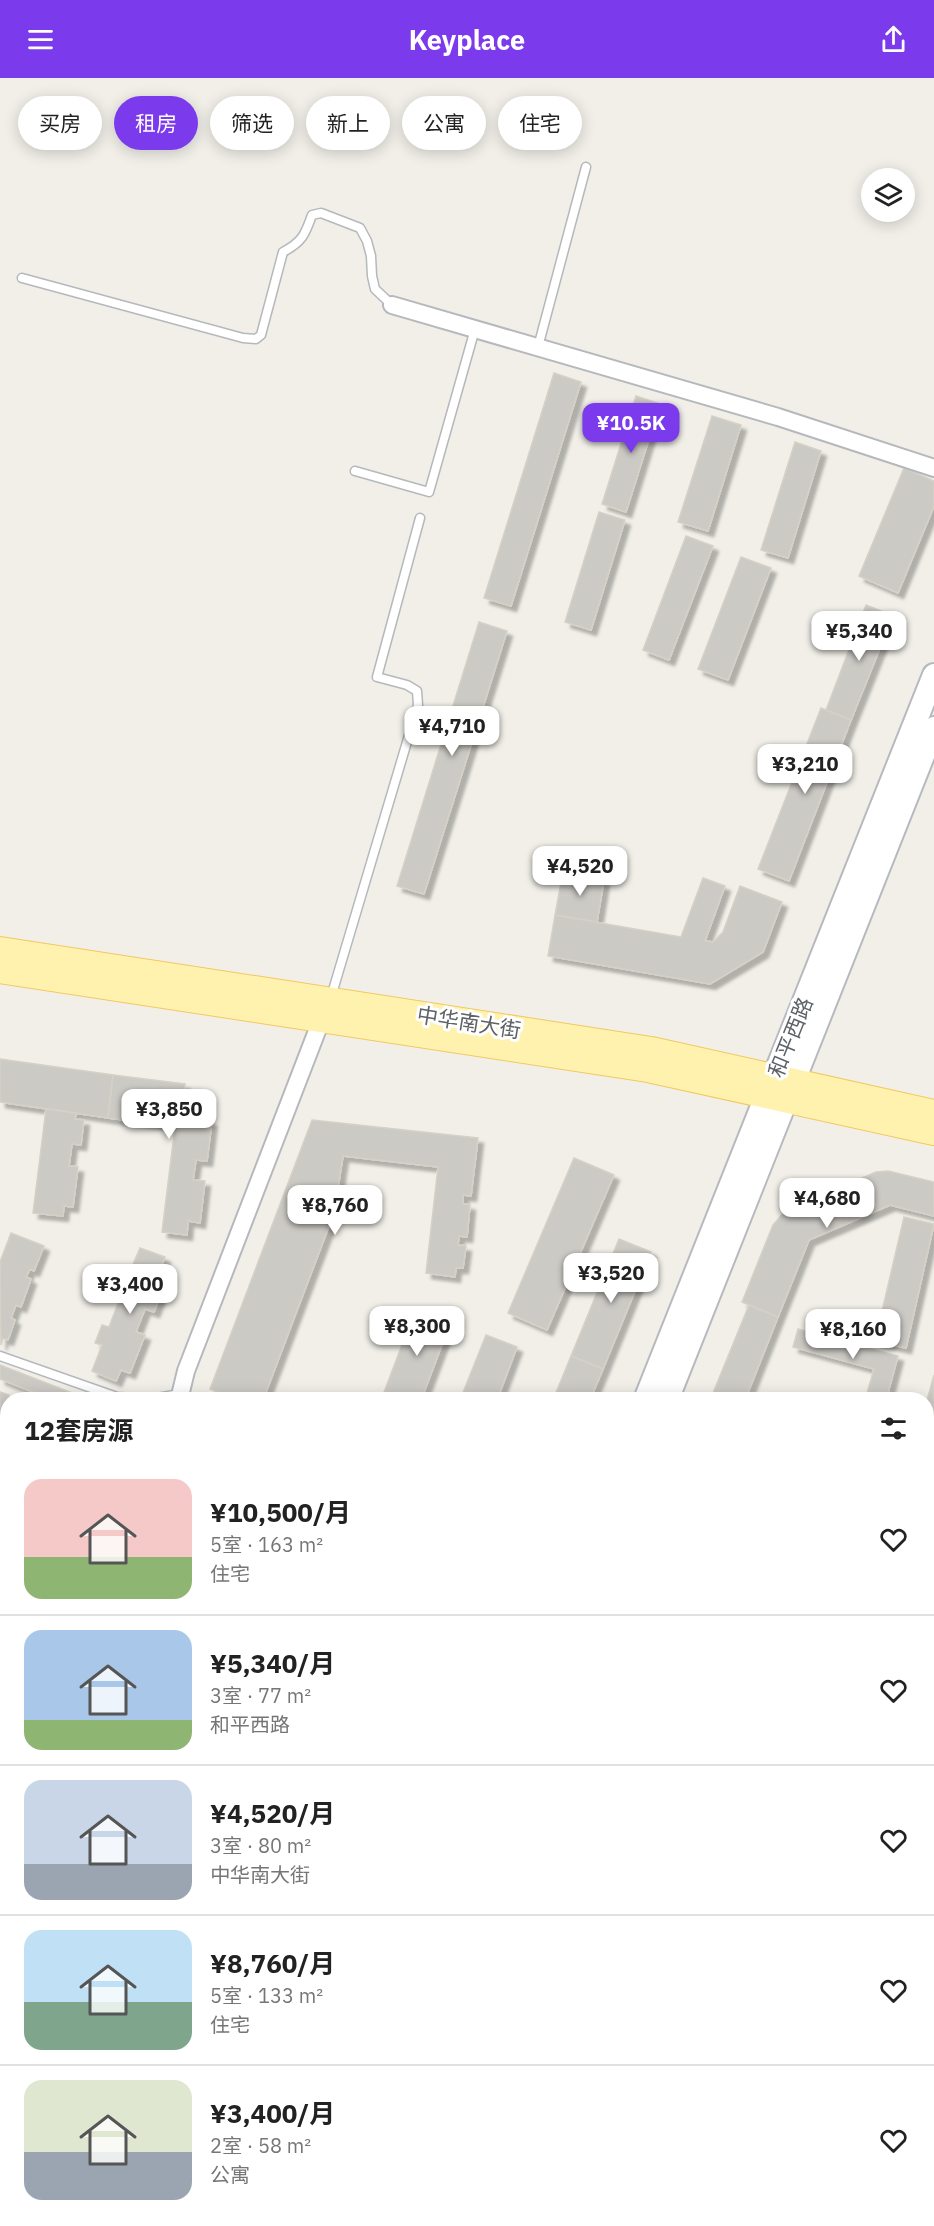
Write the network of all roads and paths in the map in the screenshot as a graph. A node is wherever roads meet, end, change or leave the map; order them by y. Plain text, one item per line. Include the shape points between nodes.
1 (586, 167) dead end
2 (21, 278) dead end
3 (392, 305) joint
4 (475, 329) junction
5 (538, 347) junction
6 (934, 468) edge
7 (354, 471) dead end
8 (420, 518) dead end
9 (934, 675) edge
10 (934, 728) edge
11 (0, 950) edge
12 (0, 970) edge
13 (326, 1009) junction
14 (780, 1088) junction
15 (934, 1113) edge
16 (934, 1132) edge
17 (0, 1356) edge
18 (103, 1392) edge
19 (180, 1392) edge
20 (648, 1392) edge
21 (670, 1392) edge

1 - 5 lane
2 - 3 lane via 243,339 256,339 261,335 283,252 297,245 312,216 321,213 360,228 368,241 375,289
3 - 4 street
4 - 5 street
4 - 7 lane via 429,492
5 - 6 street via 778,417
8 - 13 lane via 377,677 417,691 418,705
9 - 14 main road, 和平西路
10 - 14 main road, 和平西路
11 - 13 main road, 中华南大街
12 - 13 main road, 中华南大街
13 - 14 main road, 中华南大街 via 651,1050
13 - 19 street
14 - 15 main road, 中华南大街
14 - 16 main road, 中华南大街
14 - 20 main road, 和平西路
14 - 21 main road, 和平西路
17 - 18 lane

